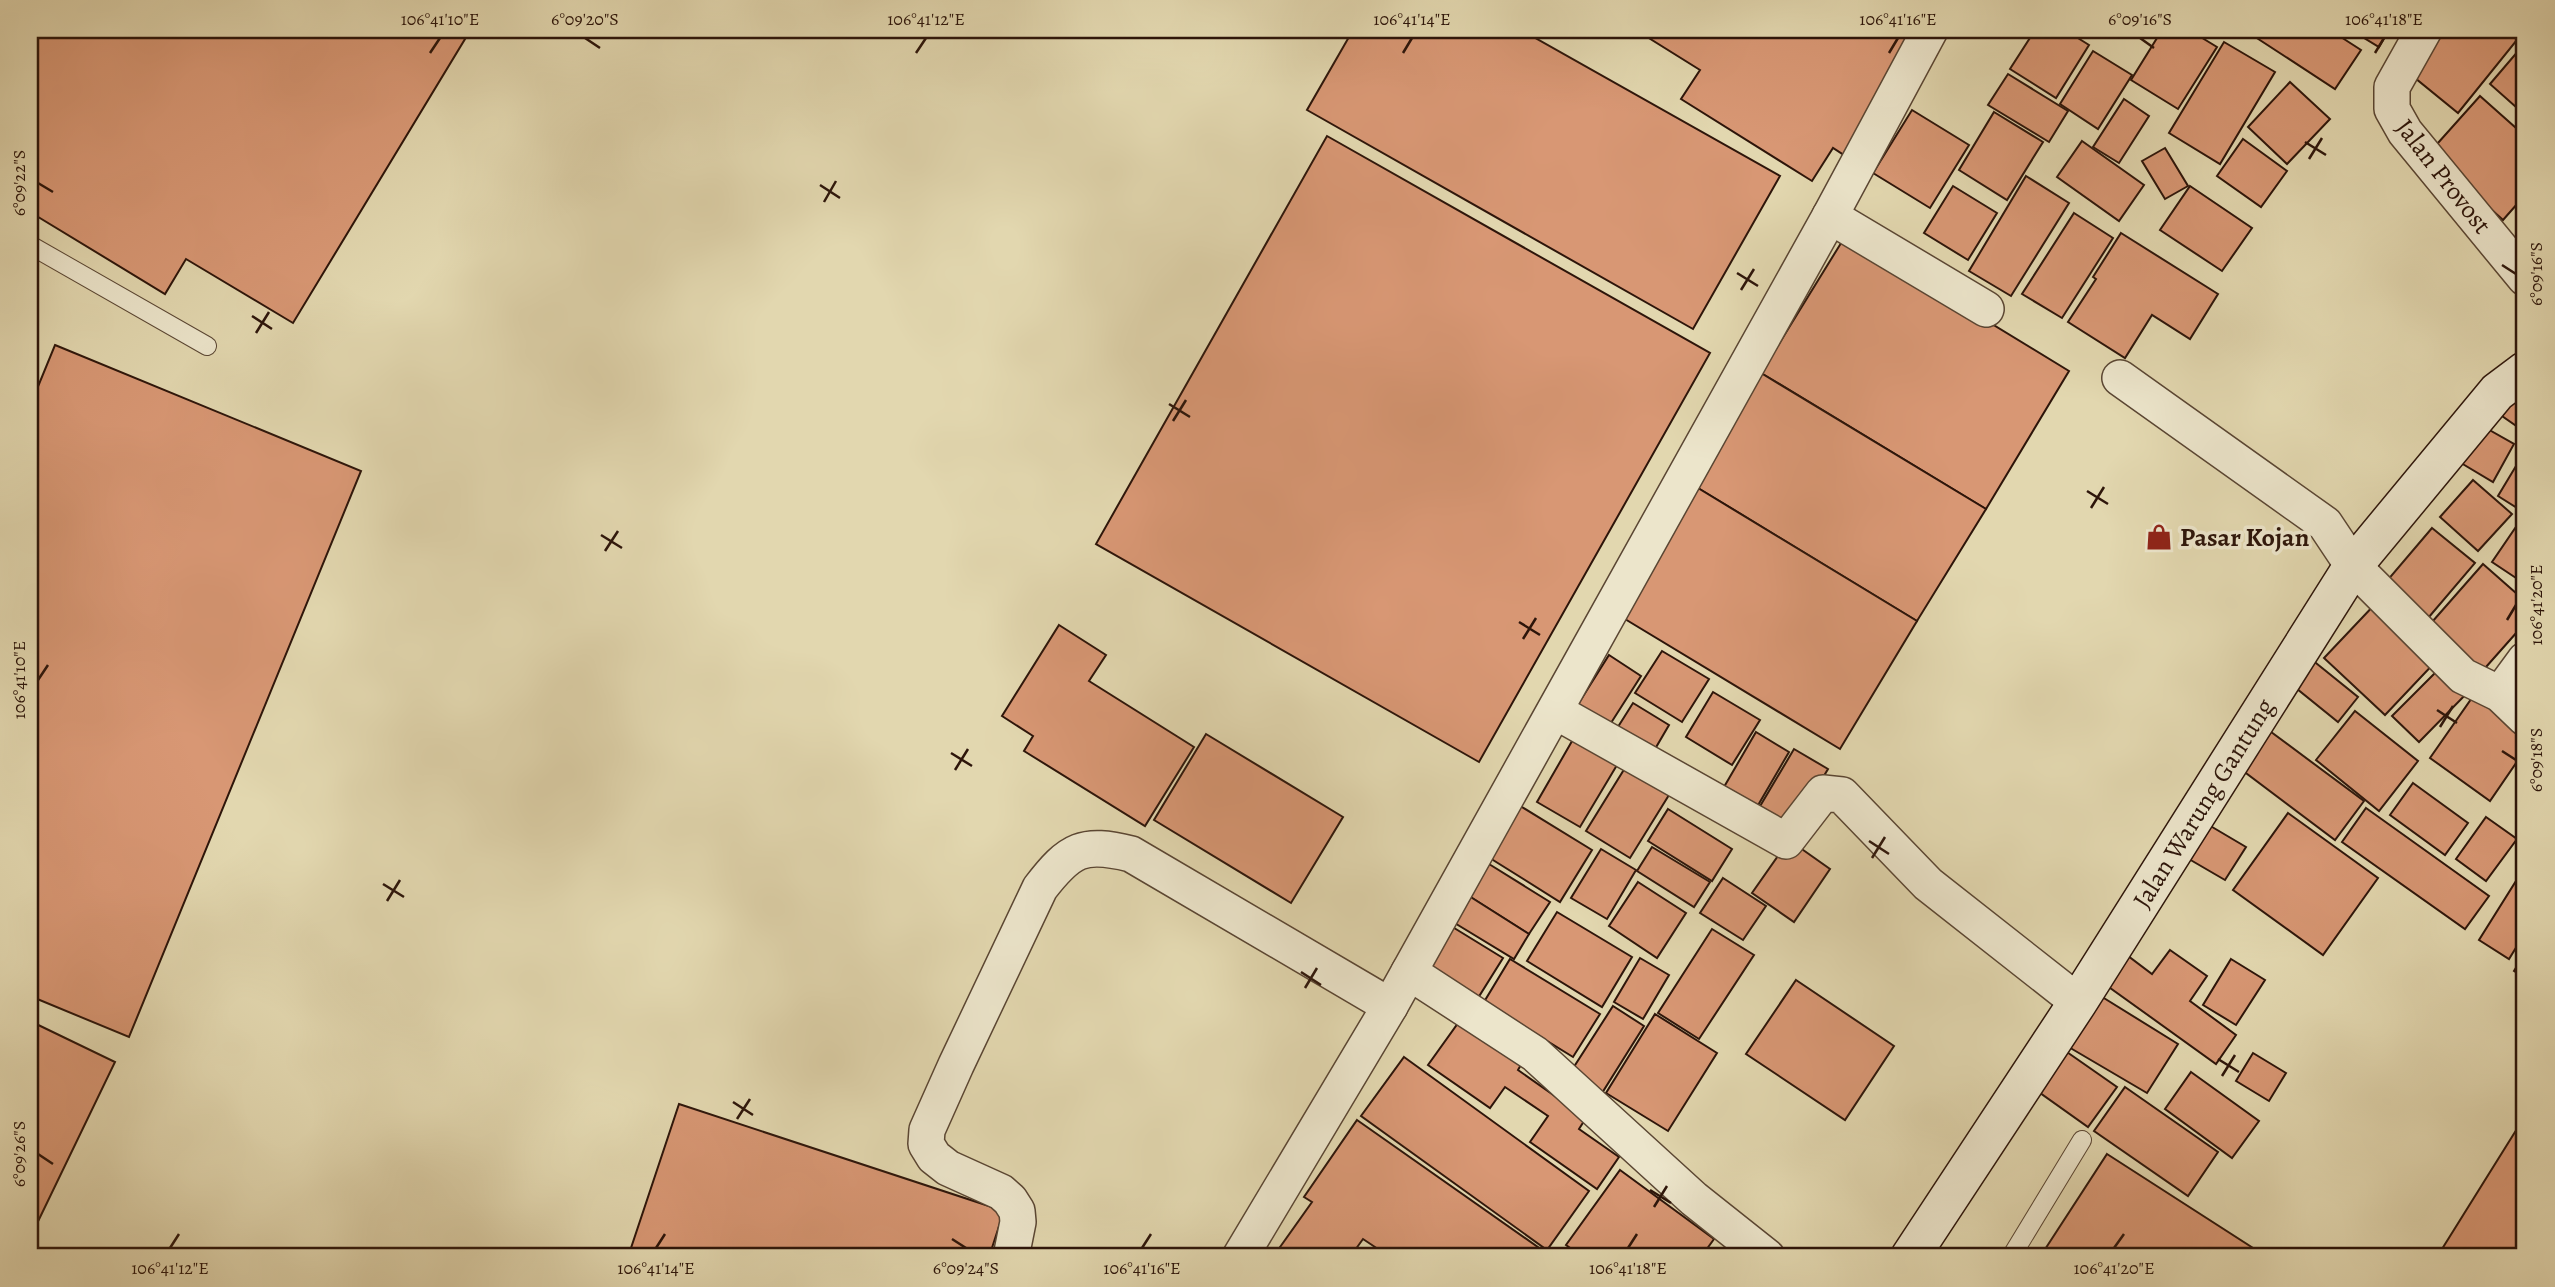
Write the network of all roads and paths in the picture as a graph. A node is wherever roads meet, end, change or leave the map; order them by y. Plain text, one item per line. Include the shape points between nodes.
1 (1930, 30) edge
2 (2424, 30) edge
3 (1830, 216) junction
4 (30, 245) edge
5 (2525, 278) edge
6 (1986, 309) dead end
7 (207, 346) dead end
8 (2525, 371) edge
9 (2120, 378) dead end
10 (2353, 566) junction
11 (2525, 660) edge
12 (2500, 694) junction
13 (1555, 711) junction
14 (2525, 718) edge
15 (1409, 972) junction
16 (2078, 1002) junction
17 (1390, 1006) junction
18 (2082, 1140) dead end
19 (1011, 1257) edge
20 (1240, 1257) edge
21 (1767, 1257) edge
22 (1910, 1257) edge
23 (2011, 1257) edge

1 - 3 street
2 - 5 street, Jalan Provost via 2392,87 2392,109 2405,132
3 - 6 street
3 - 13 street
4 - 7 lane
8 - 10 street, Jalan Warung Gantung via 2497,392
9 - 10 street via 2325,524
10 - 12 street via 2463,676
10 - 16 street, Jalan Warung Gantung
11 - 12 street
12 - 14 street
13 - 15 street
13 - 16 street via 1786,841 1823,793 1842,796 1928,884
15 - 17 street
15 - 21 street via 1535,1054 1694,1199
16 - 22 street, Jalan Warung Gantung
17 - 19 street via 1131,854 1108,848 1079,851 1060,862 1040,888 956,1065 926,1144 948,1168 1010,1200 1018,1222
17 - 20 street
18 - 23 lane

